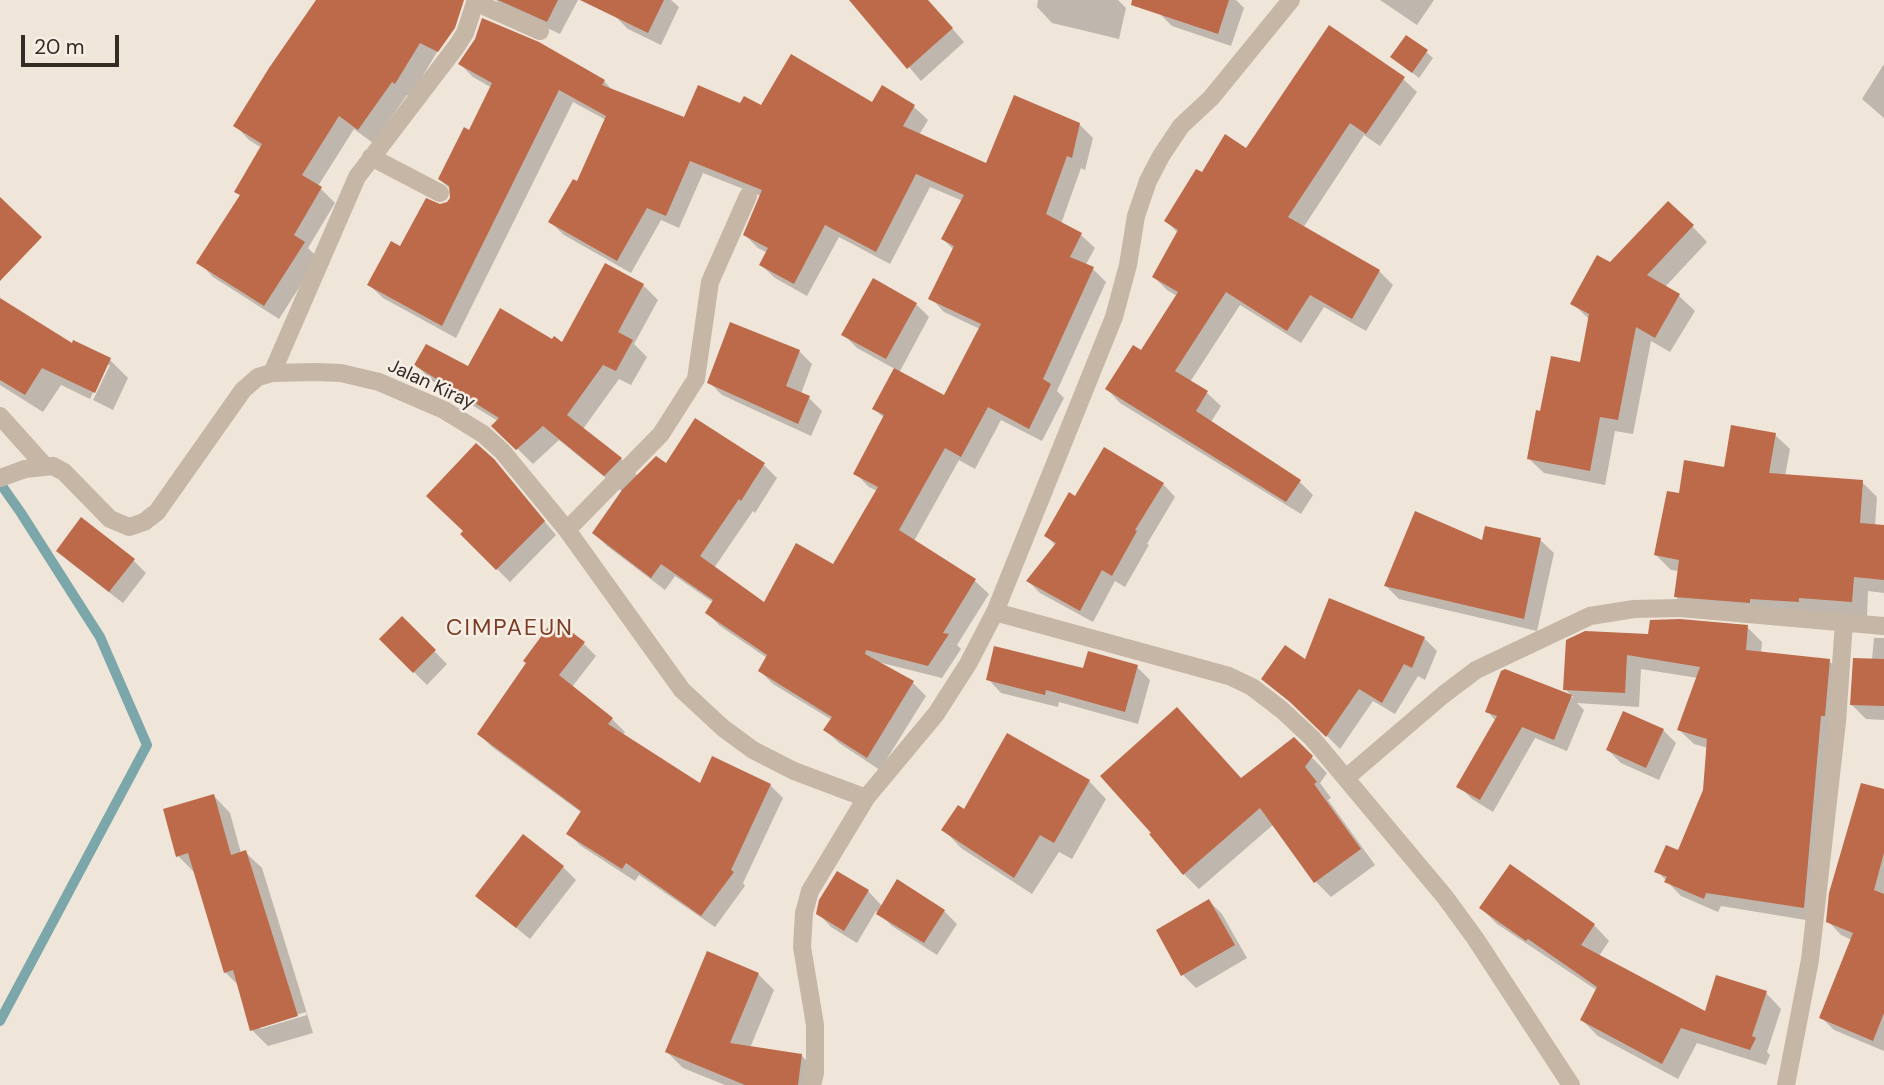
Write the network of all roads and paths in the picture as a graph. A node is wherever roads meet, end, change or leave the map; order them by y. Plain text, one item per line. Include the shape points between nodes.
1 (1291, 0) edge
2 (476, 1) edge
3 (540, 31) dead end
4 (371, 157) junction
5 (440, 193) dead end
6 (748, 196) dead end
7 (272, 373) junction
8 (0, 416) edge
9 (45, 466) junction
10 (0, 478) edge
11 (567, 530) junction
12 (995, 612) junction
13 (1844, 622) junction
14 (1884, 626) edge
15 (1346, 778) junction
16 (866, 798) junction
17 (812, 1085) edge
18 (1571, 1085) edge
19 (1786, 1085) edge

1 - 12 street via 1211,98 1181,126 1148,181 1114,317
2 - 3 street
2 - 4 street via 456,47
4 - 5 street
4 - 7 street via 347,196
6 - 11 street via 710,282 696,379 661,433
7 - 9 street via 258,377 243,390 157,512 144,522 129,527 110,519 64,472
7 - 11 street, Jalan Kiray via 341,373 379,382 444,410 502,451
8 - 9 street
9 - 10 street
11 - 16 street, Jalan Kiray via 682,690 723,728 794,771
12 - 15 street via 1229,676 1282,710
12 - 16 street via 936,714
13 - 14 street
13 - 15 street via 1680,608 1590,616 1476,670
13 - 19 street via 1810,960
15 - 18 street via 1467,928
16 - 17 street via 810,891 804,913 802,947 815,1025

